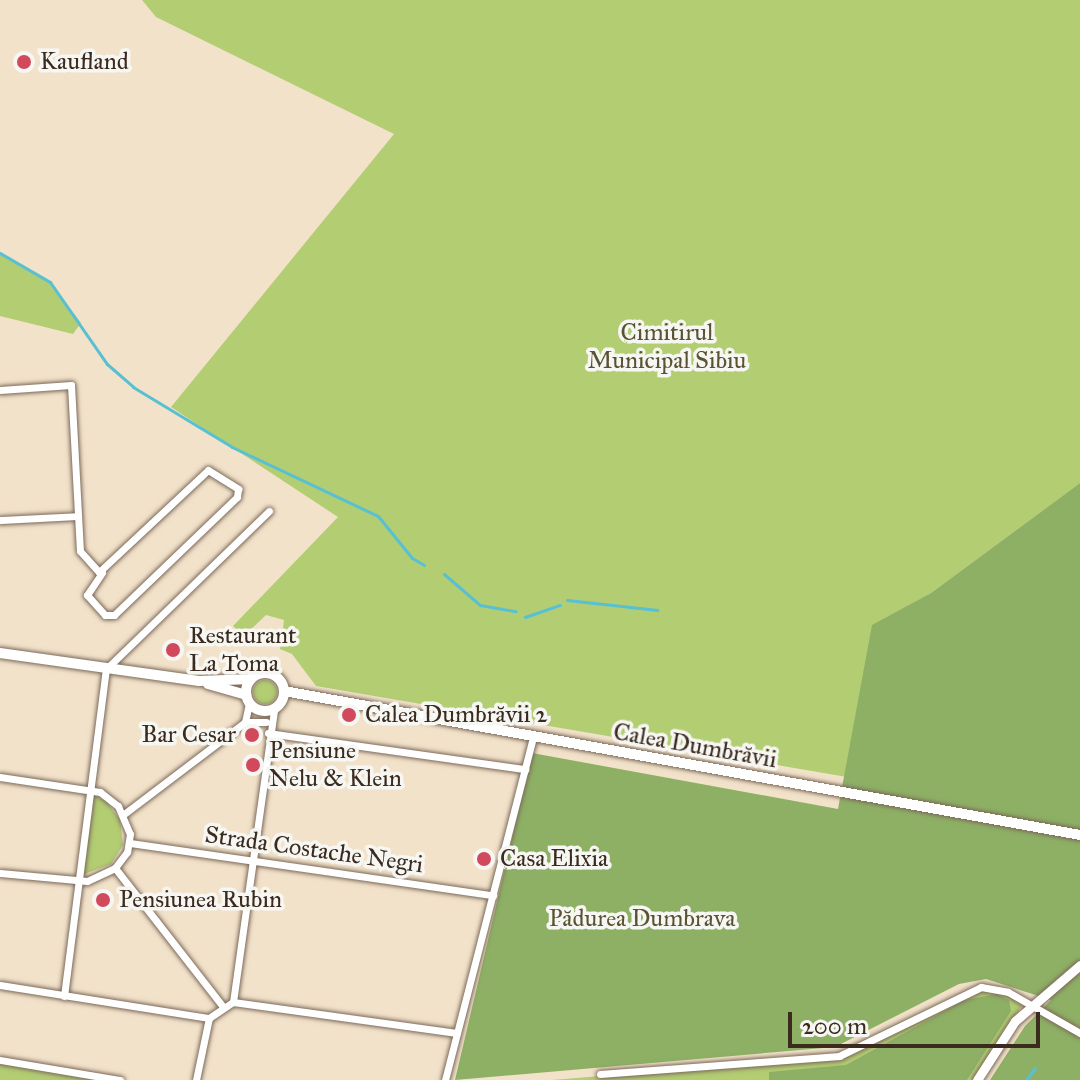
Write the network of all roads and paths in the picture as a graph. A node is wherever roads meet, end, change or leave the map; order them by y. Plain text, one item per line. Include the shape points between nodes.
1 (0, 390) edge
2 (269, 511) dead end
3 (78, 516) junction
4 (0, 520) edge
5 (102, 573) junction
6 (0, 654) edge
7 (106, 669) junction
8 (251, 679) junction
9 (199, 681) junction
10 (248, 699) junction
11 (280, 700) junction
12 (260, 711) junction
13 (245, 722) junction
14 (268, 727) junction
15 (533, 738) junction
16 (525, 769) junction
17 (0, 777) edge
18 (89, 789) junction
19 (124, 814) junction
20 (1080, 835) edge
21 (130, 843) junction
22 (251, 862) junction
23 (115, 868) junction
24 (0, 873) edge
25 (77, 883) junction
26 (493, 895) junction
27 (1080, 965) edge
28 (0, 985) edge
29 (64, 996) junction
30 (233, 1002) junction
31 (1031, 1005) junction
32 (224, 1008) junction
33 (209, 1018) junction
34 (457, 1033) junction
35 (1080, 1033) edge
36 (0, 1060) edge
37 (600, 1074) dead end
38 (120, 1080) edge
39 (196, 1080) edge
40 (445, 1080) edge
41 (977, 1080) edge

1 - 3 street via 71,385
2 - 7 street
3 - 4 street
3 - 5 street via 81,554
5 - 5 street via 208,470 238,489 237,497 114,615 105,615 87,595
6 - 7 main road
7 - 9 main road
7 - 18 street
8 - 9 main road
8 - 10 main road
8 - 11 main road via 271,674
9 - 10 main road
10 - 12 main road
10 - 13 street
11 - 12 main road, Calea Dumbrăvii
11 - 14 street
11 - 15 main road, Calea Dumbrăvii via 304,698
12 - 14 street
13 - 14 street
13 - 19 street
14 - 16 street
14 - 22 street
15 - 16 street
15 - 20 main road, Calea Dumbrăvii
16 - 26 street
17 - 18 street
18 - 19 street via 110,798
18 - 25 street
19 - 21 street
21 - 22 street, Strada Costache Negri
21 - 23 street
22 - 26 street, Strada Costache Negri
22 - 30 street
23 - 25 street
23 - 32 street
24 - 25 street
25 - 29 street
26 - 34 street
27 - 31 street
28 - 29 street
29 - 33 street
30 - 32 street
30 - 34 street
31 - 35 street
31 - 37 street via 1008,992 981,987 839,1056
31 - 41 street
32 - 33 street
33 - 39 street
34 - 40 street
36 - 38 street

